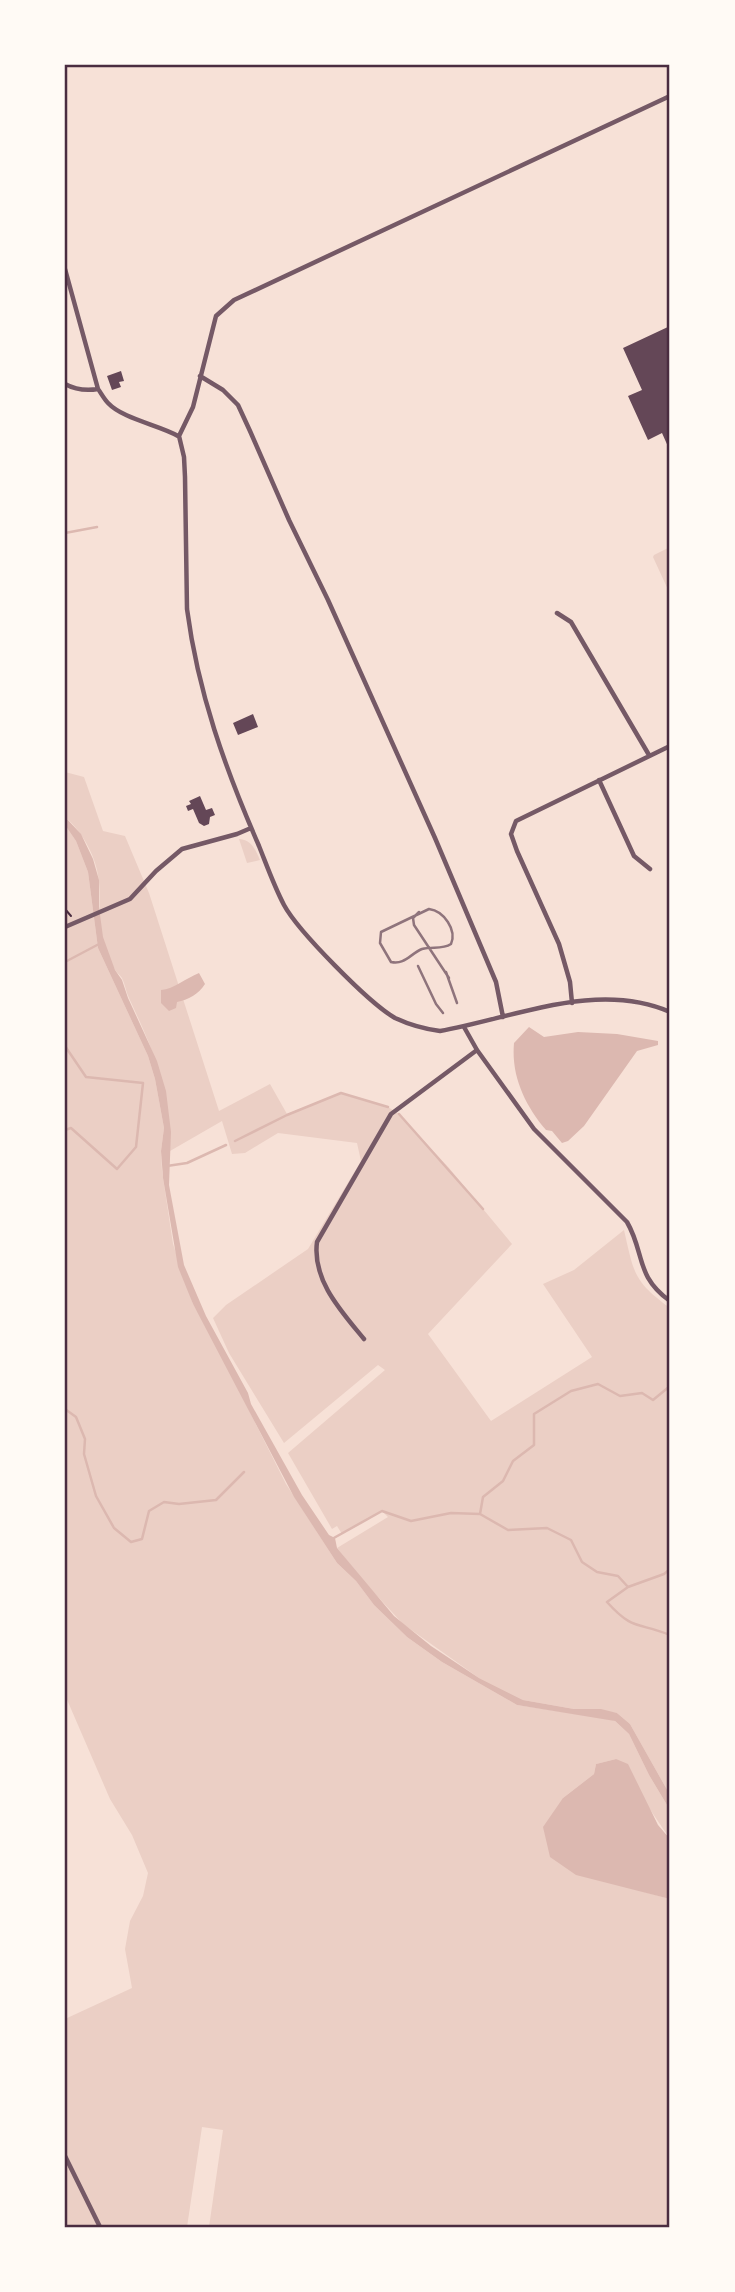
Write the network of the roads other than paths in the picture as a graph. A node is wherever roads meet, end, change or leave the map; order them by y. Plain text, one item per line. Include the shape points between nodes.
1 (670, 96) edge
2 (65, 269) edge
3 (199, 376) junction
4 (65, 384) edge
5 (98, 389) junction
6 (179, 436) junction
7 (556, 613) dead end
8 (670, 746) edge
9 (649, 755) junction
10 (599, 779) junction
11 (251, 828) junction
12 (650, 869) dead end
13 (65, 927) edge
14 (572, 1003) junction
15 (670, 1012) edge
16 (503, 1017) junction
17 (464, 1027) junction
18 (477, 1050) junction
19 (670, 1301) edge
20 (364, 1339) dead end
21 (65, 2156) edge
22 (100, 2227) edge

1 - 3 street via 234,300 216,316
2 - 5 street
3 - 6 street
3 - 16 street via 223,390 246,422 440,850 496,982
4 - 5 street
5 - 6 street via 117,410
6 - 11 street via 184,457 190,630 215,737
7 - 9 street via 571,622
8 - 9 street
9 - 10 street
10 - 12 street via 634,856
10 - 14 street via 516,821 512,834 559,944
11 - 13 street via 182,849 130,899
11 - 17 street via 293,920 384,1011 409,1024 440,1031
14 - 15 street via 642,1004
14 - 16 street
16 - 17 street
17 - 18 street
18 - 19 street via 534,1129 627,1222 644,1271 653,1287
18 - 20 street via 391,1114 317,1242 315,1255 325,1287
21 - 22 street

